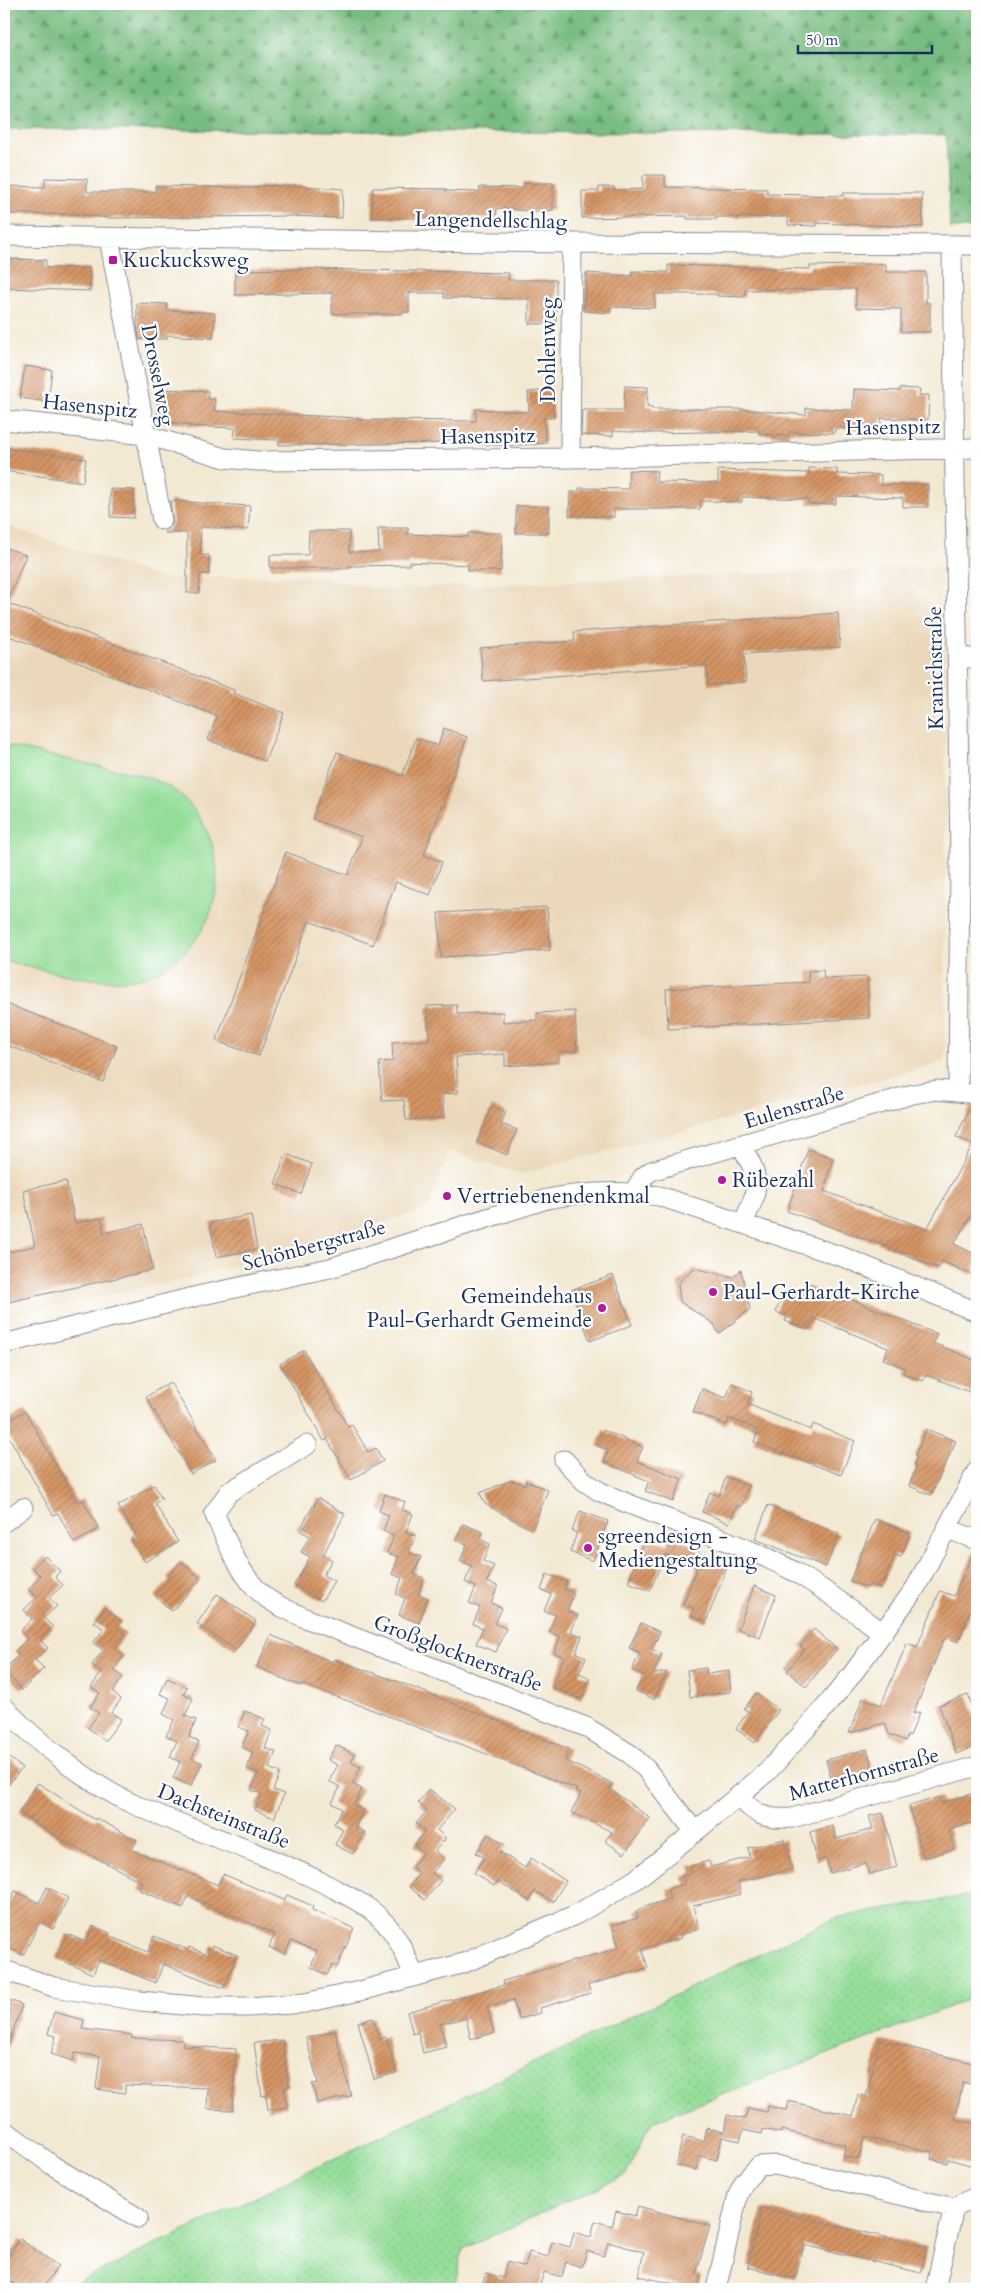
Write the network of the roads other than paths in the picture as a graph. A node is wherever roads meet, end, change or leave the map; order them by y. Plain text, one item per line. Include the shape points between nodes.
1 (4, 236) edge
2 (109, 238) junction
3 (572, 243) junction
4 (952, 245) junction
5 (977, 245) edge
6 (4, 420) edge
7 (146, 435) junction
8 (953, 448) junction
9 (977, 448) edge
10 (570, 458) junction
11 (162, 520) dead end
12 (958, 658) junction
13 (977, 658) edge
14 (968, 861) edge
15 (958, 1091) junction
16 (977, 1094) edge
17 (741, 1146) junction
18 (634, 1192) junction
19 (743, 1223) junction
20 (977, 1312) edge
21 (4, 1344) edge
22 (307, 1445) dead end
23 (564, 1460) dead end
24 (977, 1471) edge
25 (23, 1508) dead end
26 (4, 1522) edge
27 (948, 1529) junction
28 (977, 1540) edge
29 (883, 1633) junction
30 (4, 1707) edge
31 (977, 1766) edge
32 (738, 1797) junction
33 (695, 1832) junction
34 (4, 1970) edge
35 (414, 1976) junction
36 (4, 2130) edge
37 (977, 2196) edge
38 (954, 2208) junction
39 (138, 2218) dead end
40 (716, 2289) edge
41 (934, 2289) edge

1 - 2 street, Langendellschlag
2 - 3 street, Langendellschlag
2 - 7 street, Drosselweg
3 - 4 street, Langendellschlag
3 - 10 street, Dohlenweg
4 - 5 street, Langendellschlag
4 - 8 street, Kranichstraße
6 - 7 street, Hasenspitz
7 - 10 street, Hasenspitz via 225,458 258,461
7 - 11 street, Drosselweg
8 - 9 street, Hasenspitz
8 - 10 street, Hasenspitz
8 - 12 street, Kranichstraße
12 - 13 street
12 - 14 street, Kranichstraße
14 - 15 street, Kranichstraße
15 - 16 street, Eulenstraße
15 - 17 street, Eulenstraße via 913,1094
17 - 18 street, Eulenstraße via 651,1171
17 - 19 street via 750,1159 757,1182
18 - 19 street, Schönbergstraße via 659,1196
18 - 21 street, Schönbergstraße via 580,1193 547,1199 330,1268 202,1295
19 - 20 street, Schönbergstraße via 860,1263
22 - 33 street, Großglocknerstraße via 229,1492 214,1513 234,1556 263,1595 305,1618 586,1727 630,1754 646,1769
23 - 29 street via 599,1491 795,1572
24 - 27 street
25 - 26 street
27 - 28 street
27 - 29 street via 916,1586
29 - 32 street via 816,1718 767,1772
30 - 35 street, Dachsteinstraße via 60,1756 116,1795 277,1860 352,1898 380,1917 393,1932
31 - 32 street, Matterhornstraße via 792,1818 762,1816
32 - 33 street
33 - 35 street via 636,1880 577,1914 464,1962
34 - 35 street via 54,1987 97,1995 204,2007 305,2003
36 - 39 street via 52,2165
37 - 38 street
38 - 40 street via 776,2165 759,2166 744,2182 738,2195
38 - 41 street

